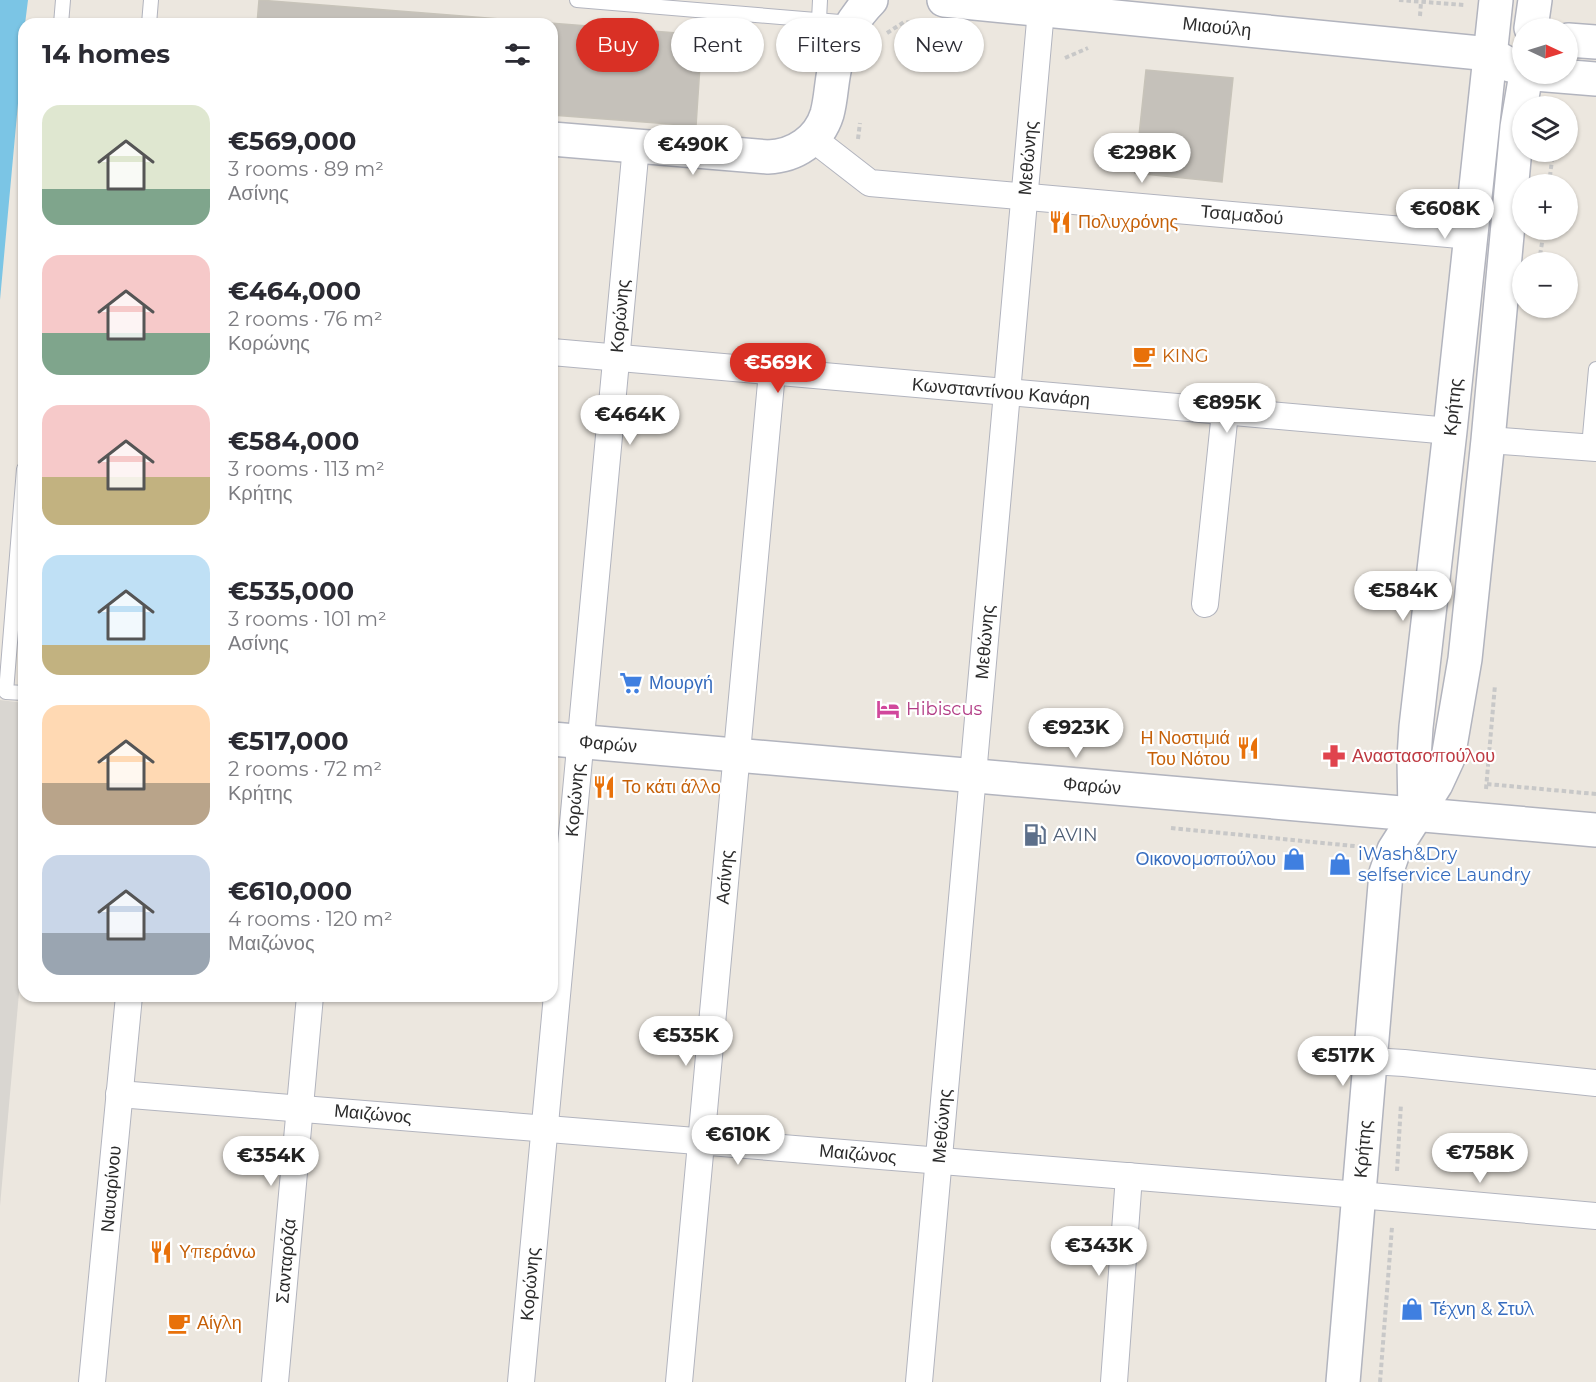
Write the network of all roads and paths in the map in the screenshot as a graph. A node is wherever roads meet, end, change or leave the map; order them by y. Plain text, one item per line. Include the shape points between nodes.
1 (63, 0) edge
2 (151, 0) edge
3 (577, 0) edge
4 (820, 0) edge
5 (944, 0) edge
6 (1399, 0) edge
7 (1535, 0) edge
8 (1496, 4) edge
9 (1041, 10) junction
10 (862, 12) edge
11 (62, 18) edge
12 (150, 18) edge
13 (795, 18) edge
14 (819, 18) edge
15 (830, 18) edge
16 (1532, 18) edge
17 (1578, 41) edge
18 (1596, 42) edge
19 (1098, 44) dead end
20 (1512, 45) edge
21 (1490, 54) junction
22 (1060, 66) dead end
23 (1512, 66) edge
24 (1578, 78) edge
25 (1596, 79) edge
26 (1522, 84) edge
27 (812, 138) junction
28 (558, 140) edge
29 (636, 146) junction
30 (1024, 196) junction
31 (1471, 236) junction
32 (558, 353) edge
33 (616, 358) junction
34 (1596, 369) edge
35 (772, 372) junction
36 (1007, 393) junction
37 (1225, 412) junction
38 (1450, 431) junction
39 (1488, 440) junction
40 (1593, 448) edge
41 (18, 543) edge
42 (1205, 604) dead end
43 (18, 693) edge
44 (566, 741) edge
45 (736, 756) junction
46 (973, 776) junction
47 (1486, 784) dead end
48 (1596, 794) edge
49 (1415, 814) junction
50 (1596, 830) edge
51 (558, 888) edge
52 (128, 1002) edge
53 (309, 1002) edge
54 (552, 1002) edge
55 (1371, 1061) junction
56 (1596, 1083) edge
57 (119, 1094) junction
58 (300, 1108) junction
59 (545, 1128) junction
60 (701, 1141) junction
61 (939, 1161) junction
62 (1129, 1176) junction
63 (1359, 1195) junction
64 (1596, 1216) edge
65 (92, 1382) edge
66 (275, 1382) edge
67 (521, 1382) edge
68 (680, 1382) edge
69 (919, 1382) edge
70 (1114, 1382) edge
71 (1343, 1382) edge

1 - 11 lane
2 - 12 lane
3 - 13 lane
4 - 14 lane
5 - 9 main road, Μιαούλη
6 - 8 path
7 - 16 main road
8 - 21 main road, Κρήτης
9 - 21 main road, Μιαούλη
9 - 30 street, Μεθώνης
10 - 15 lane
10 - 27 main road via 843,42 827,114
17 - 18 main road
19 - 22 path via 1065,57
20 - 21 main road
21 - 23 main road
21 - 31 main road, Κρήτης
24 - 25 main road
26 - 39 main road, Κρήτης
27 - 29 main road via 790,153 768,157
27 - 30 street, Τσαμαδού via 870,183
28 - 29 main road
29 - 33 street, Κορώνης
30 - 31 street, Τσαμαδού
30 - 36 street, Μεθώνης
31 - 38 main road, Κρήτης
32 - 33 street, Κωνσταντίνου Κανάρη
33 - 35 street, Κωνσταντίνου Κανάρη
33 - 44 street, Κορώνης
34 - 40 lane
35 - 36 street, Κωνσταντίνου Κανάρη
35 - 45 street, Ασίνης
36 - 37 street, Κωνσταντίνου Κανάρη
36 - 46 street, Μεθώνης
37 - 38 street, Κωνσταντίνου Κανάρη
37 - 42 street
38 - 49 main road, Κρήτης via 1416,727
39 - 40 street
39 - 49 main road, Κρήτης via 1465,659 1448,758
41 - 43 lane via 6,692
44 - 45 main road, Φαρών
44 - 51 street, Κορώνης
45 - 46 main road, Φαρών
45 - 60 street, Ασίνης
46 - 49 main road, Φαρών
46 - 61 street, Μεθώνης
47 - 48 path
49 - 50 main road, Φαρών
49 - 55 main road, Κρήτης via 1386,873
52 - 57 street, Ναυαρίνου
53 - 58 street, Σανταρόζα
54 - 59 street, Κορώνης
55 - 56 street
55 - 63 main road, Κρήτης
57 - 58 street, Μαιζώνος
57 - 65 street, Ναυαρίνου
58 - 59 street, Μαιζώνος
58 - 66 street, Σανταρόζα
59 - 60 street, Μαιζώνος
59 - 67 street, Κορώνης
60 - 61 street, Μαιζώνος
60 - 68 street, Ασίνης
61 - 62 street, Μαιζώνος
61 - 69 street, Μεθώνης
62 - 63 street, Μαιζώνος
62 - 70 street
63 - 64 street, Μαιζώνος
63 - 71 main road, Κρήτης

